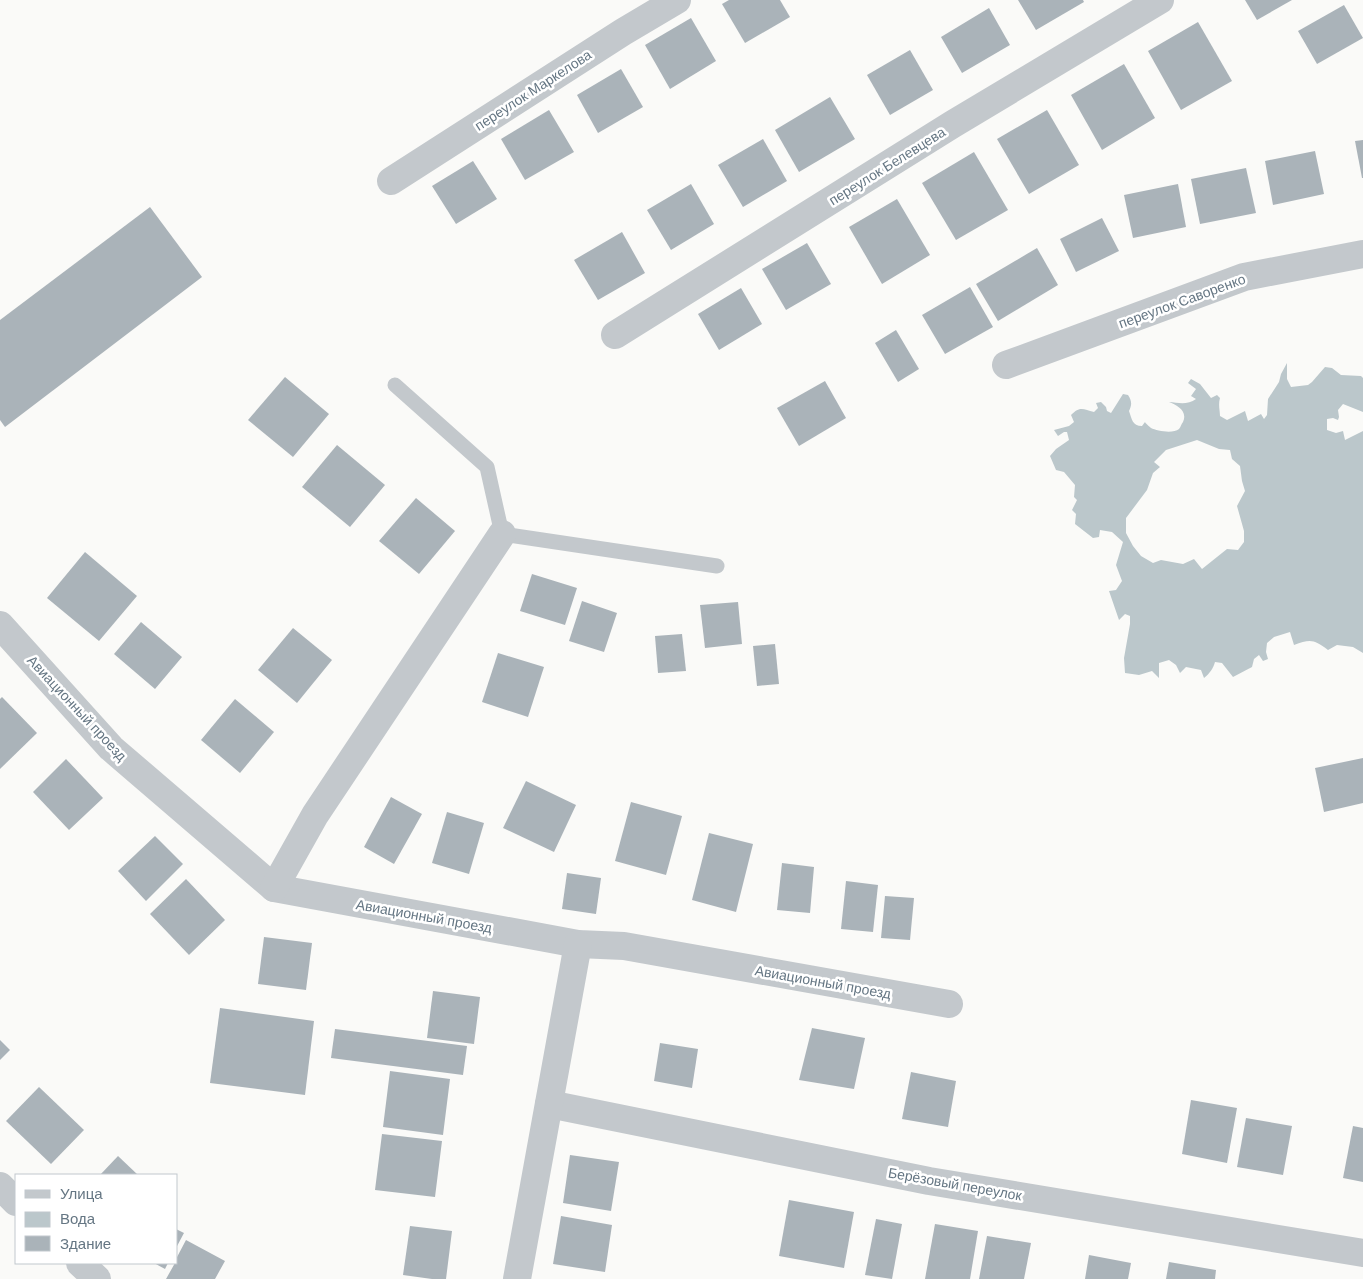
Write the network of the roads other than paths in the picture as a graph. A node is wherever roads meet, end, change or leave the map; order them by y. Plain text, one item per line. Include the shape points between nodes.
1 (677, 0) edge
2 (1160, 0) edge
3 (391, 181) dead end
4 (1363, 254) edge
5 (615, 335) dead end
6 (1006, 365) dead end
7 (394, 385) dead end
8 (502, 534) junction
9 (717, 566) dead end
10 (0, 625) edge
11 (274, 888) junction
12 (578, 944) junction
13 (949, 1004) dead end
14 (549, 1104) junction
15 (0, 1186) edge
16 (15, 1201) edge
17 (1363, 1253) edge
18 (81, 1264) edge
19 (97, 1279) edge
20 (517, 1279) edge

1 - 3 street, переулок Маркелова
2 - 5 street, переулок Белевцева via 953,124
4 - 6 street, переулок Саворенко via 1244,277
7 - 8 lane via 487,467
8 - 9 lane
8 - 11 street via 315,815
10 - 11 street, Авиационный проезд via 111,748
11 - 12 street, Авиационный проезд
12 - 13 street, Авиационный проезд via 624,946
12 - 14 street
14 - 17 street, Берёзовый переулок via 930,1181
14 - 20 street
15 - 16 street
18 - 19 street

